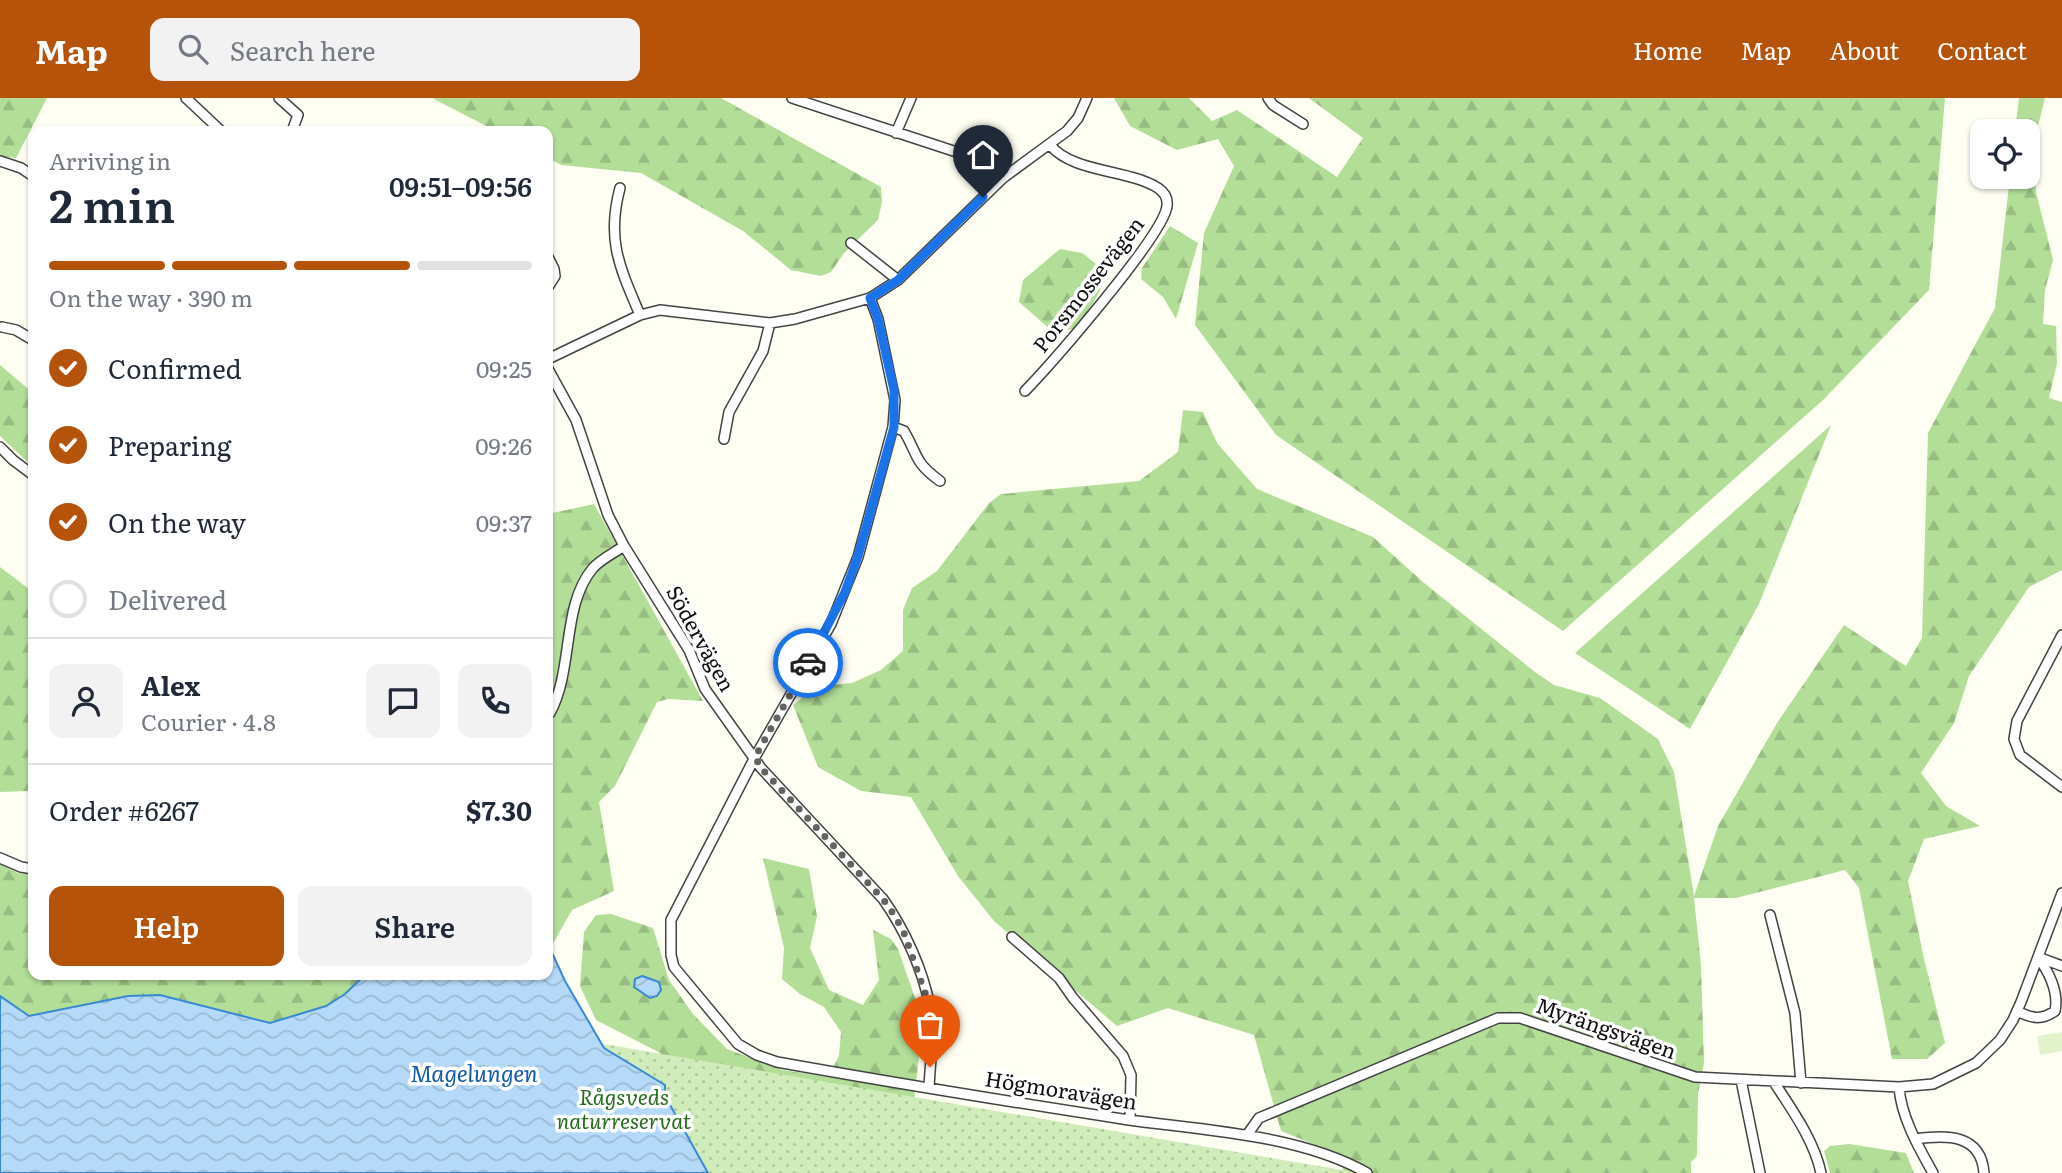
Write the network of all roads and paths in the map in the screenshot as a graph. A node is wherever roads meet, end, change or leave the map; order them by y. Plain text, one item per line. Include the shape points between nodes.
1 (186, 98) edge
2 (279, 98) edge
3 (792, 98) edge
4 (911, 98) edge
5 (1087, 98) edge
6 (1268, 98) edge
7 (1303, 124) dead end
8 (216, 126) edge
9 (294, 126) edge
10 (896, 133) junction
11 (1050, 145) junction
12 (0, 161) edge
13 (28, 173) edge
14 (1003, 178) junction
15 (620, 188) dead end
16 (851, 243) dead end
17 (898, 280) junction
18 (870, 298) junction
19 (640, 314) junction
20 (770, 323) junction
21 (2, 327) dead end
22 (28, 337) edge
23 (553, 357) edge
24 (553, 378) edge
25 (1025, 391) dead end
26 (894, 427) junction
27 (724, 439) dead end
28 (0, 447) edge
29 (28, 471) edge
30 (940, 481) dead end
31 (624, 546) junction
32 (2062, 635) edge
33 (553, 707) edge
34 (755, 757) junction
35 (2062, 787) edge
36 (0, 858) edge
37 (28, 868) edge
38 (2062, 893) edge
39 (1770, 915) dead end
40 (1012, 937) dead end
41 (2038, 957) junction
42 (2062, 966) edge
43 (2017, 1011) junction
44 (1741, 1080) junction
45 (1774, 1082) junction
46 (1801, 1083) junction
47 (1899, 1087) junction
48 (929, 1088) junction
49 (1130, 1120) junction
50 (1247, 1135) junction
51 (1916, 1139) junction
52 (1367, 1173) edge
53 (1760, 1173) edge
54 (1821, 1173) edge
55 (1933, 1173) edge
56 (1984, 1173) edge

1 - 8 street
2 - 9 street via 298,115
3 - 10 street
4 - 10 street
5 - 11 street via 1078,118
6 - 7 street
10 - 14 street via 984,160
11 - 14 street
11 - 25 street, Porsmossevägen via 1076,162 1159,188 1167,207 1135,261
12 - 13 street
14 - 17 street
15 - 19 street via 613,219 617,257
16 - 17 street
17 - 18 street
18 - 20 street
18 - 26 street, Högmoravägen via 892,383
19 - 20 street via 660,310
19 - 23 street
20 - 27 street via 763,351 729,412
21 - 22 street
24 - 31 street, Södervägen via 576,420 604,506
26 - 30 street via 904,431 917,459
26 - 34 street, Högmoravägen via 845,592
28 - 29 street
31 - 33 street via 600,562 582,588
31 - 34 street, Södervägen via 690,650 705,689
32 - 35 street via 2017,721 2014,739 2020,755
34 - 48 street, Södervägen via 883,899 904,933 930,1007
34 - 48 street, Högmoravägen via 671,920 674,967 738,1044 757,1055
36 - 37 street
38 - 41 street, Myrängsvägen
39 - 46 street via 1795,1013
40 - 49 street via 1059,978 1123,1056 1131,1075
41 - 42 street
41 - 43 street, Myrängsvägen
41 - 43 street via 2049,972 2055,1011 2032,1018
43 - 47 street, Myrängsvägen via 2000,1040 1976,1063 1933,1084
44 - 45 street, Myrängsvägen
44 - 50 street, Myrängsvägen via 1695,1077 1520,1018 1498,1018 1259,1118
44 - 53 street
45 - 46 street, Myrängsvägen
45 - 54 street via 1801,1123
46 - 47 street, Myrängsvägen
47 - 51 street
48 - 49 street, Högmoravägen
49 - 50 street, Högmoravägen
50 - 52 street, Högmoravägen via 1308,1149
51 - 55 street
51 - 56 street via 1949,1137 1968,1142 1981,1159

